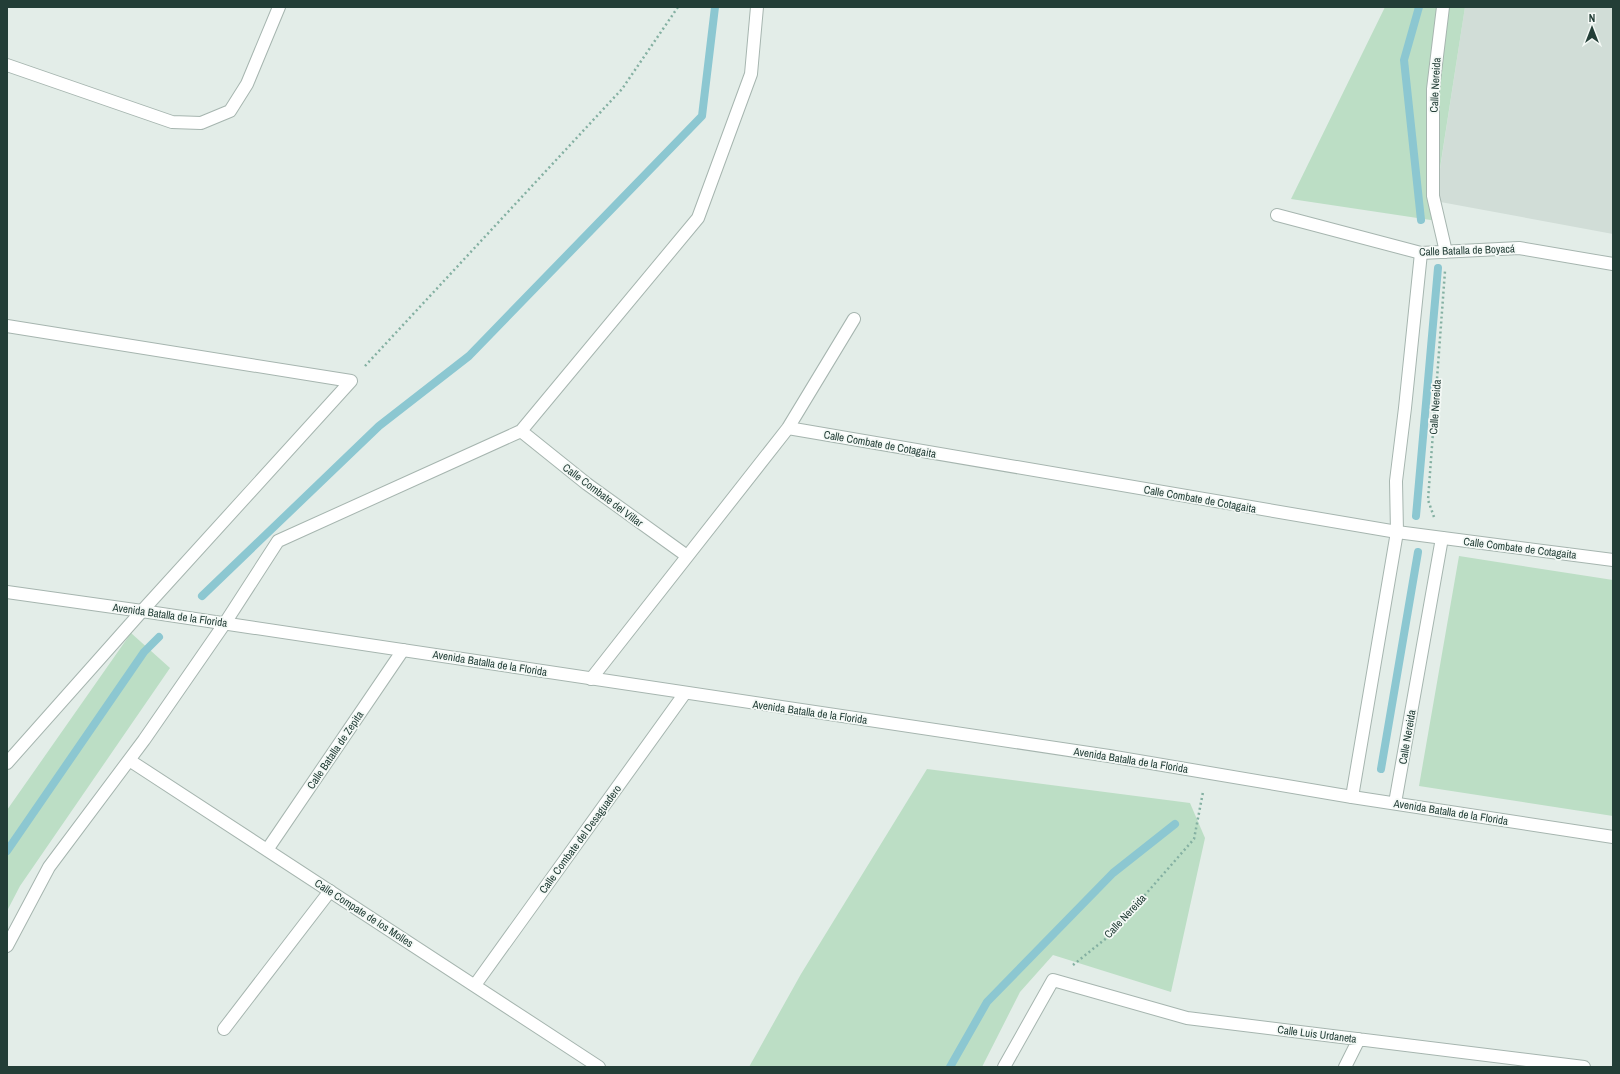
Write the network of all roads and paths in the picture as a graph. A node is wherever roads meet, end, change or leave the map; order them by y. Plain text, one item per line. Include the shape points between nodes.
1 (279, 7) edge
2 (678, 7) edge
3 (757, 7) edge
4 (1443, 7) edge
5 (7, 65) edge
6 (1277, 215) dead end
7 (1446, 252) junction
8 (1421, 253) junction
9 (1613, 264) edge
10 (854, 319) dead end
11 (7, 326) edge
12 (351, 380) junction
13 (788, 428) junction
14 (521, 431) junction
15 (1398, 532) junction
16 (1442, 538) junction
17 (687, 556) junction
18 (1613, 560) edge
19 (7, 592) edge
20 (142, 611) junction
21 (225, 623) junction
22 (403, 650) junction
23 (591, 679) junction
24 (685, 693) junction
25 (129, 760) junction
26 (7, 763) edge
27 (1207, 772) junction
28 (1352, 797) junction
29 (1395, 803) junction
30 (1613, 837) edge
31 (267, 850) junction
32 (330, 891) junction
33 (7, 946) edge
34 (1053, 980) junction
35 (475, 985) junction
36 (224, 1030) dead end
37 (1359, 1039) junction
38 (599, 1067) edge
39 (1004, 1067) edge
40 (1345, 1067) edge
41 (1584, 1067) edge

1 - 5 street via 247,84 230,111 201,123 172,122
2 - 12 path via 622,89
3 - 14 street via 751,74 698,218
4 - 7 street, Calle Nereida via 1433,89 1433,196
6 - 8 street, Calle Batalla de Boyacá
7 - 8 street, Calle Batalla de Boyacá
7 - 9 street, Calle Batalla de Boyacá via 1518,248
7 - 16 path, Calle Nereida via 1428,500
8 - 15 street via 1396,481
10 - 13 street
11 - 12 street
12 - 20 street
13 - 15 street, Calle Combate de Cotagaita
13 - 17 street
14 - 17 street, Calle Combate del Villar via 587,484
14 - 21 street via 278,541
15 - 16 street, Calle Combate de Cotagaita
15 - 28 street
16 - 18 street, Calle Combate de Cotagaita
16 - 29 street, Calle Nereida
17 - 23 street
19 - 20 street, Avenida Batalla de la Florida
20 - 21 street, Avenida Batalla de la Florida
20 - 26 street
21 - 22 street, Avenida Batalla de la Florida
21 - 25 street
22 - 23 street, Avenida Batalla de la Florida
22 - 31 street, Calle Batalla de Zepita
23 - 24 street, Avenida Batalla de la Florida
24 - 27 street, Avenida Batalla de la Florida
24 - 35 street, Calle Combate del Desaguadero
25 - 31 street, Calle Compate de los Molles
25 - 33 street via 49,867
27 - 28 street, Avenida Batalla de la Florida
27 - 34 path, Calle Nereida via 1194,839 1109,936
28 - 29 street, Avenida Batalla de la Florida
29 - 30 street, Avenida Batalla de la Florida
31 - 32 street, Calle Compate de los Molles
32 - 35 street, Calle Compate de los Molles
32 - 36 street
34 - 37 street, Calle Luis Urdaneta via 1187,1018
34 - 39 street
35 - 38 street, Calle Compate de los Molles
37 - 40 street
37 - 41 street, Calle Luis Urdaneta

